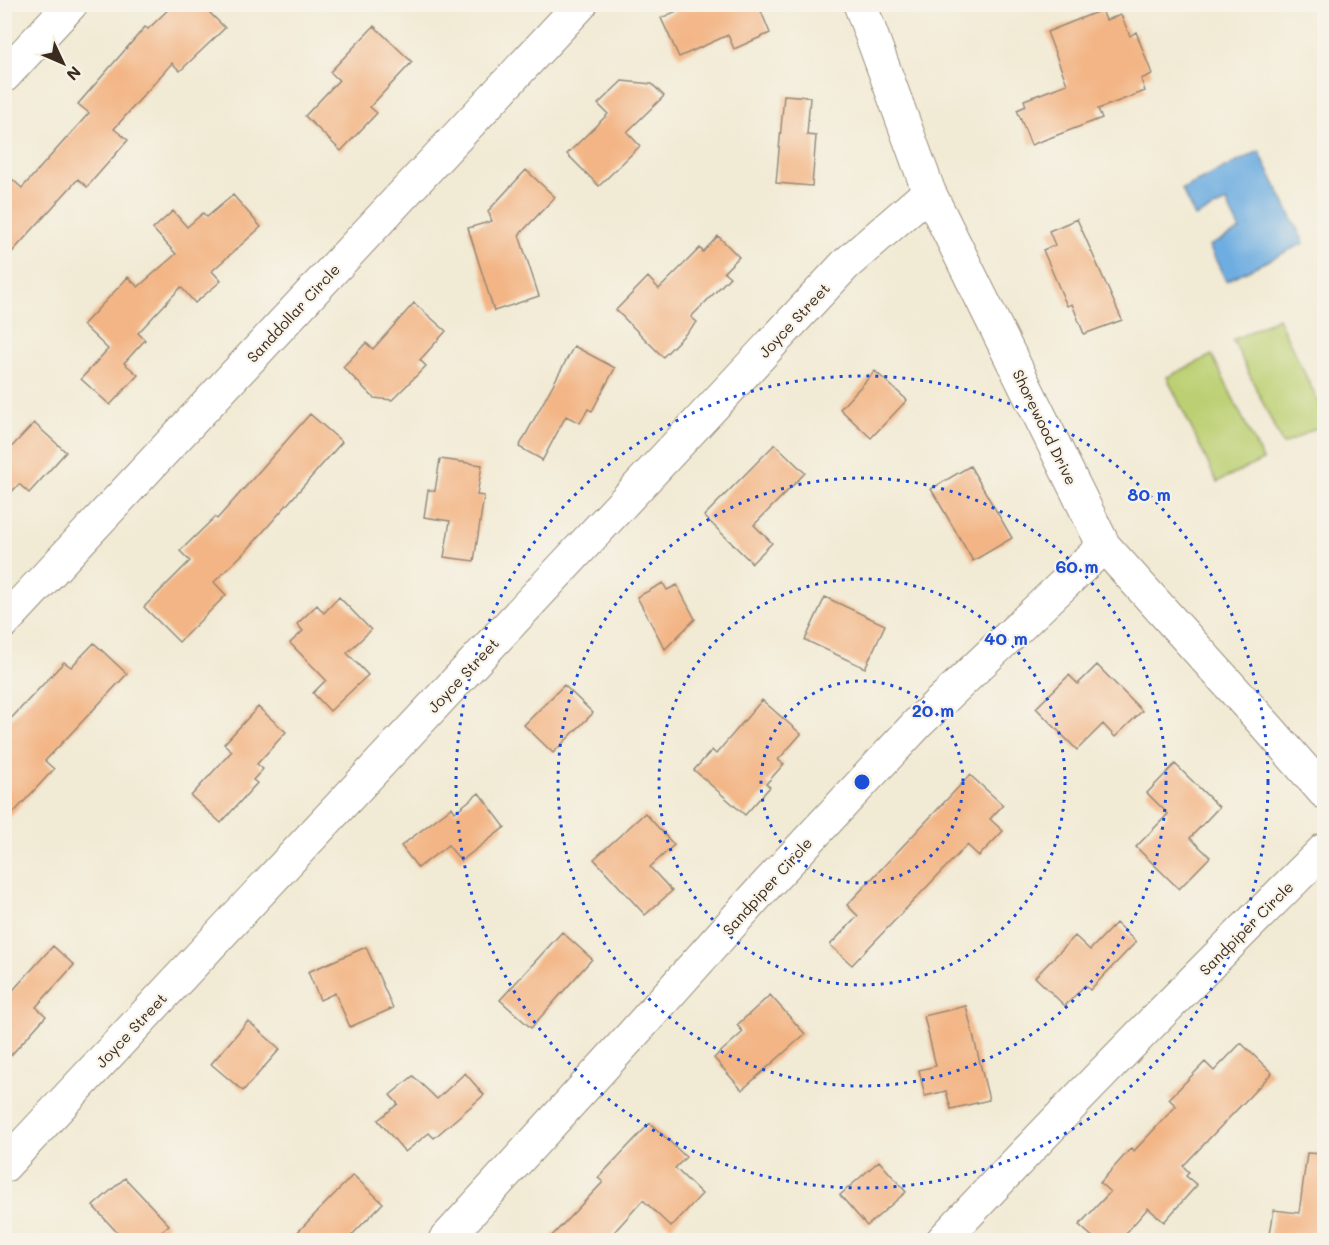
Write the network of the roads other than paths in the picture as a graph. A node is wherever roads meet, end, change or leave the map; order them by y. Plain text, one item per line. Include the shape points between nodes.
1 (71, 4) edge
2 (581, 4) edge
3 (860, 4) edge
4 (4, 76) edge
5 (929, 192) junction
6 (1104, 546) junction
7 (4, 622) edge
8 (1324, 792) edge
9 (1324, 850) edge
10 (4, 1166) edge
11 (445, 1240) edge
12 (943, 1240) edge

1 - 4 street
2 - 7 street, Sanddollar Circle
3 - 5 street, Shorewood Drive
5 - 6 street, Shorewood Drive
5 - 10 street, Joyce Street via 845,265
6 - 8 street, Shorewood Drive
6 - 11 street, Sandpiper Circle via 919,722
9 - 12 street, Sandpiper Circle via 1178,995

